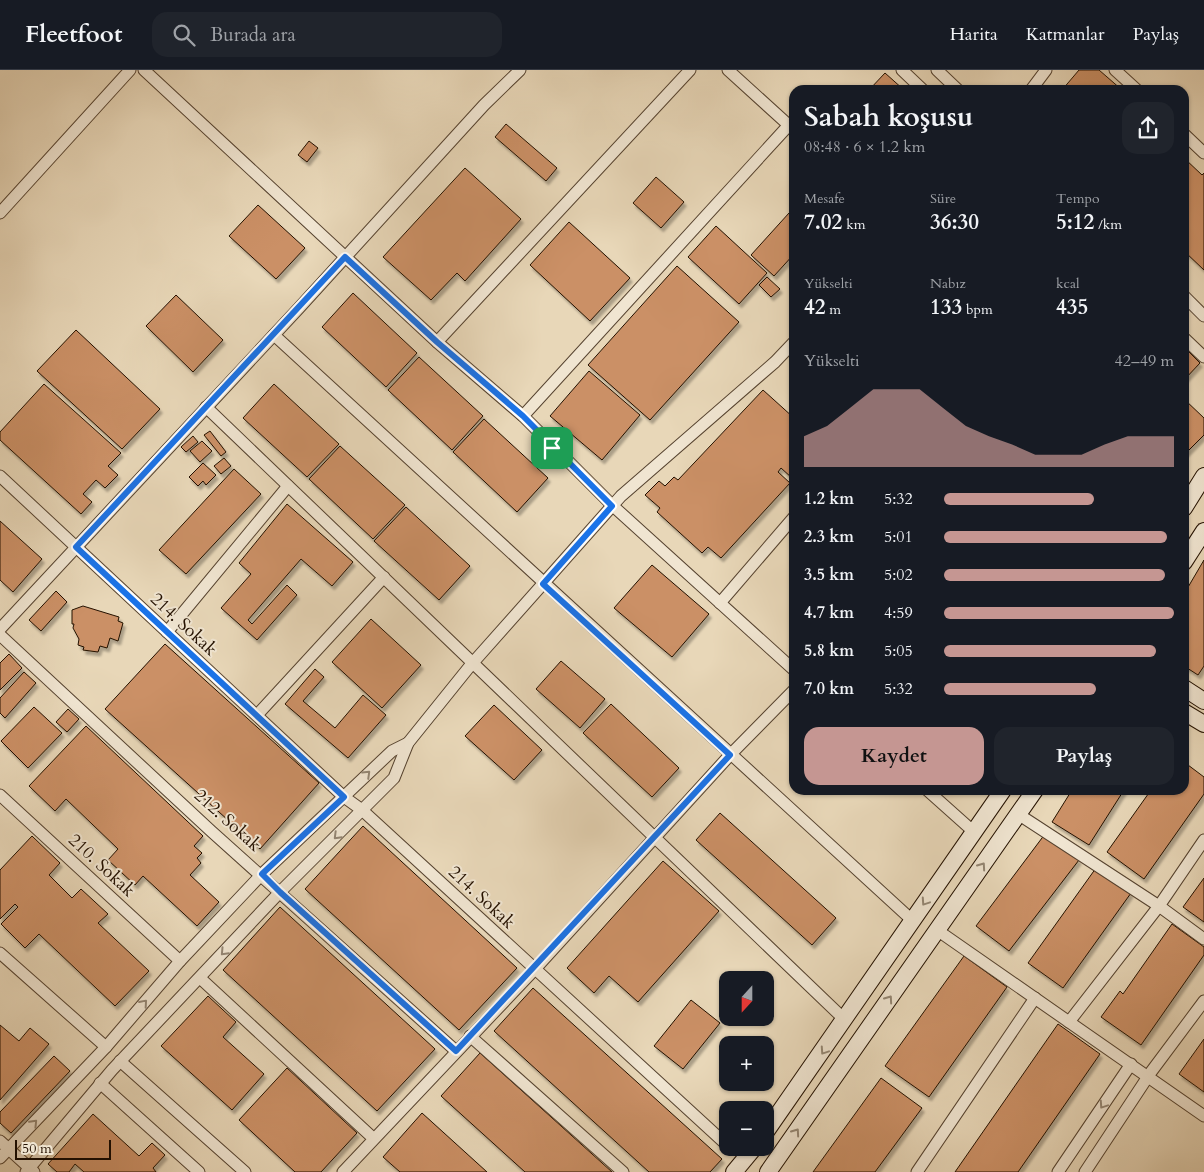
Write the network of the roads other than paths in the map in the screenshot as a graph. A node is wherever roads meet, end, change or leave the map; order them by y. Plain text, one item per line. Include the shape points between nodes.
1 (130, 70) edge
2 (144, 70) edge
3 (520, 70) edge
4 (690, 70) edge
5 (728, 70) edge
6 (902, 70) edge
7 (937, 70) edge
8 (1046, 70) edge
9 (1115, 70) edge
10 (918, 85) edge
11 (953, 85) edge
12 (1035, 85) edge
13 (1131, 85) edge
14 (789, 126) edge
15 (789, 130) edge
16 (1189, 139) edge
17 (1204, 153) edge
18 (0, 213) edge
19 (345, 257) junction
20 (1189, 301) edge
21 (1204, 316) edge
22 (274, 335) junction
23 (437, 342) junction
24 (1189, 343) edge
25 (789, 347) edge
26 (1204, 357) edge
27 (206, 407) junction
28 (523, 416) junction
29 (0, 476) edge
30 (1204, 476) edge
31 (288, 486) junction
32 (1189, 497) edge
33 (612, 506) junction
34 (789, 523) edge
35 (1204, 531) edge
36 (76, 547) junction
37 (1189, 554) edge
38 (384, 577) junction
39 (543, 584) junction
40 (720, 603) junction
41 (0, 628) edge
42 (167, 632) junction
43 (0, 635) edge
44 (473, 663) junction
45 (789, 665) edge
46 (1189, 691) edge
47 (789, 695) edge
48 (1204, 701) edge
49 (256, 715) junction
50 (1189, 715) edge
51 (1204, 724) edge
52 (408, 744) junction
53 (730, 755) junction
54 (0, 795) edge
55 (933, 795) edge
56 (999, 795) edge
57 (1031, 795) edge
58 (344, 797) junction
59 (362, 810) junction
60 (1018, 814) junction
61 (974, 832) junction
62 (655, 837) junction
63 (1204, 840) edge
64 (262, 874) junction
65 (280, 892) junction
66 (1158, 906) junction
67 (913, 921) junction
68 (937, 930) junction
69 (1204, 939) edge
70 (0, 953) edge
71 (180, 961) junction
72 (535, 969) junction
73 (200, 978) junction
74 (1035, 998) junction
75 (1204, 1000) edge
76 (845, 1020) junction
77 (1069, 1022) junction
78 (470, 1036) junction
79 (106, 1047) junction
80 (456, 1051) junction
81 (120, 1061) junction
82 (1131, 1064) junction
83 (1148, 1077) junction
84 (100, 1083) junction
85 (1204, 1115) edge
86 (774, 1120) edge
87 (373, 1138) junction
88 (719, 1139) edge
89 (4, 1144) edge
90 (0, 1158) edge
91 (30, 1171) edge
92 (199, 1172) edge
93 (245, 1172) edge
94 (343, 1172) edge
95 (623, 1172) edge
96 (768, 1172) edge
97 (917, 1172) edge
98 (1058, 1172) edge
99 (1085, 1172) edge

1 - 18 street
2 - 19 street
3 - 19 street
4 - 23 street
5 - 14 street
6 - 10 street
7 - 11 street
8 - 12 street
9 - 13 street
15 - 28 street
16 - 17 street
19 - 22 street
19 - 23 street
20 - 21 street
22 - 27 street
22 - 39 street
23 - 28 street
24 - 26 street
25 - 33 street
27 - 31 street
27 - 36 street
28 - 33 street
29 - 36 street, 214. Sokak
30 - 32 main road
31 - 38 street
31 - 42 street
33 - 39 street
33 - 40 street
34 - 40 street
35 - 37 main road
36 - 41 street
36 - 42 street, 214. Sokak
38 - 44 street
38 - 49 street
39 - 44 street
39 - 53 street
40 - 45 street
42 - 49 street, 214. Sokak
43 - 64 street, 212. Sokak
44 - 52 street
44 - 62 street
46 - 48 main road
47 - 53 street
49 - 58 street, 214. Sokak
50 - 51 main road
58 -> 52 street via 392,751
52 - 59 street via 394,778
53 - 62 street
53 - 67 street
54 - 71 street, 210. Sokak
55 - 61 street
56 - 61 main road
57 - 60 main road
58 - 59 street, 214. Sokak
58 - 64 street
59 -> 65 street
59 - 72 street, 214. Sokak
60 - 66 street
68 -> 60 main road
61 -> 67 main road
62 - 72 street
62 - 76 street
63 - 66 street
64 - 65 street, 212. Sokak
64 - 71 street
65 -> 73 street
65 - 80 street, 212. Sokak
66 - 69 street
66 - 77 street
67 - 76 main road
68 - 74 street
96 -> 68 main road
70 - 79 street
79 -> 71 street
72 - 78 street
72 - 88 street, 214. Sokak
73 - 81 street
73 - 87 street
74 - 77 street
74 - 97 street
75 - 83 street
76 -> 86 main road
77 - 82 street
78 - 80 street
78 - 95 street
89 -> 79 street
80 - 87 street
81 - 84 street
81 - 93 street
82 - 83 street
82 -> 98 street
83 - 85 street
83 - 99 street
84 - 91 street
84 - 92 street
87 - 94 street
89 - 90 street
89 - 91 street

